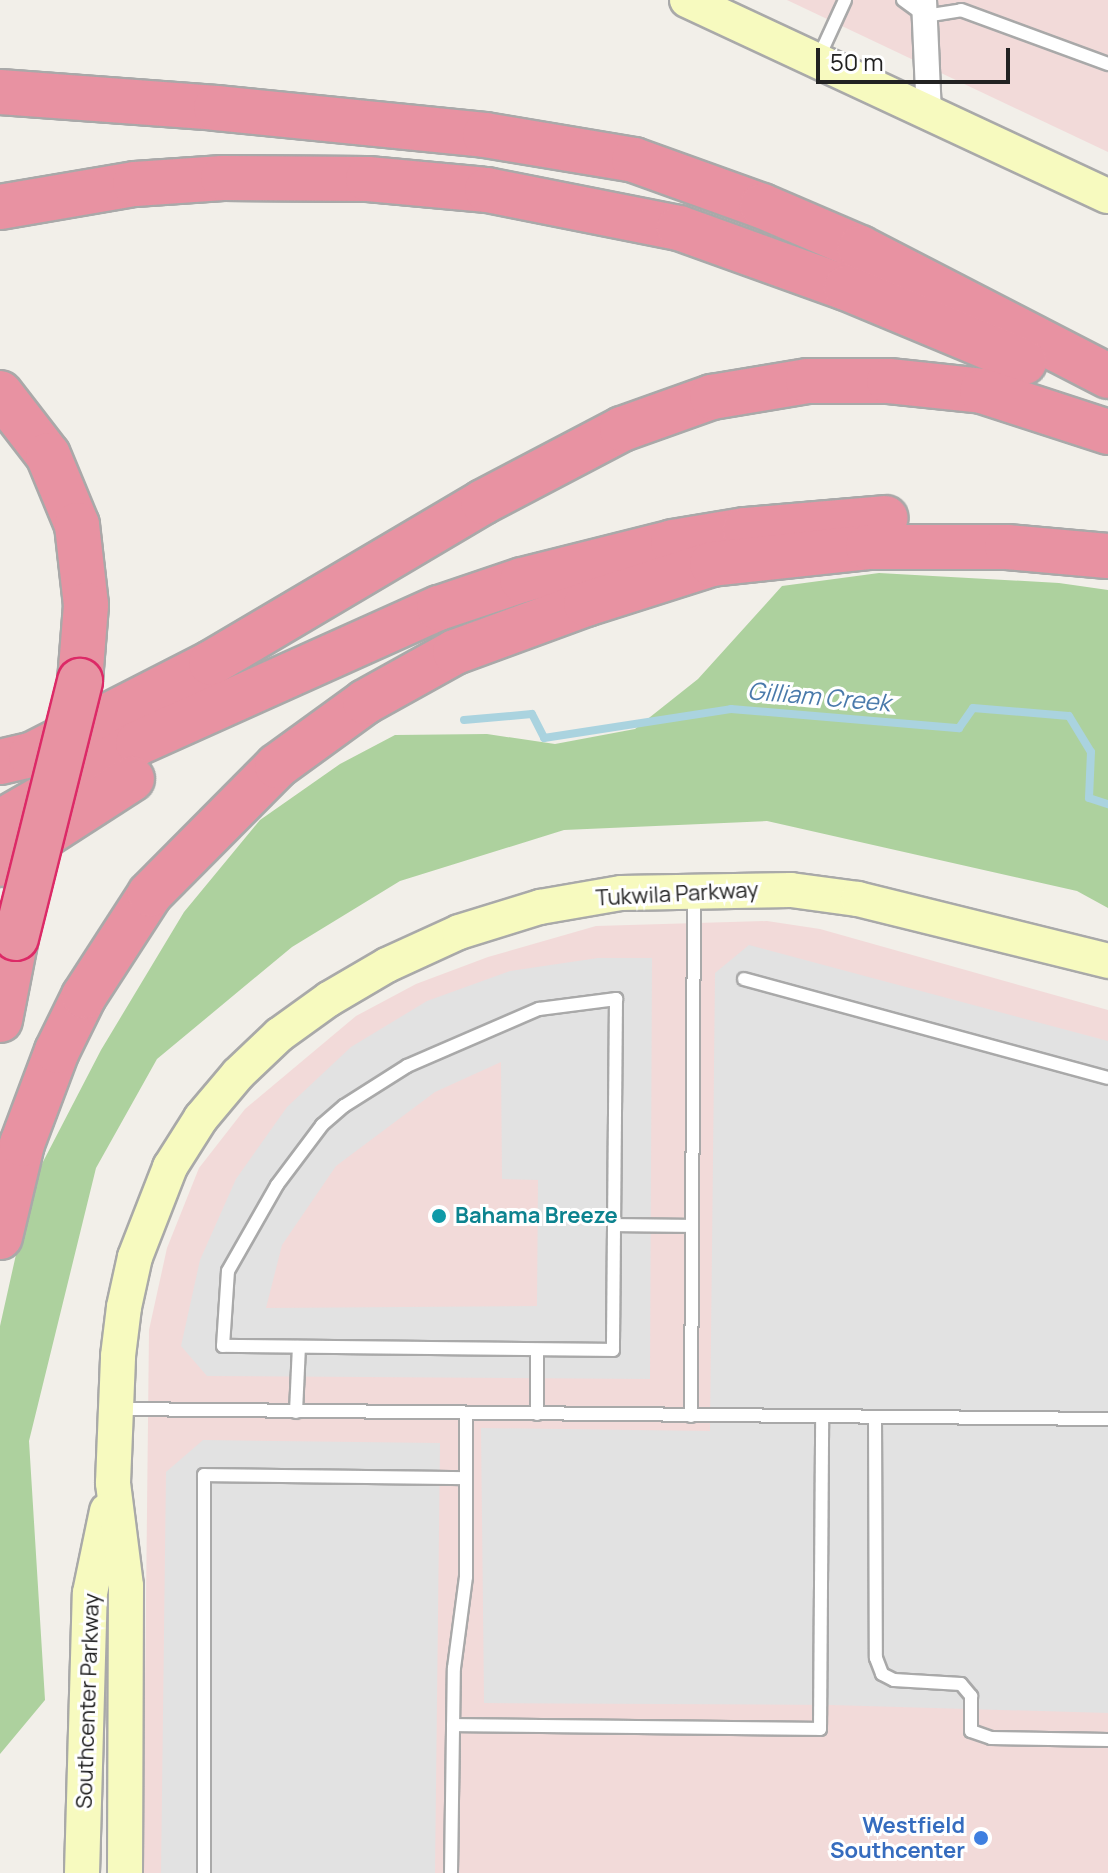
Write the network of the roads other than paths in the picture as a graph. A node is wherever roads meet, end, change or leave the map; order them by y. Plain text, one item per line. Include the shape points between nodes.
1 (687, 0) edge
2 (845, 0) edge
3 (903, 0) edge
4 (723, 7) edge
5 (925, 8) edge
6 (818, 59) junction
7 (1108, 64) edge
8 (0, 68) edge
9 (0, 92) edge
10 (216, 108) junction
11 (929, 114) junction
12 (1108, 196) edge
13 (0, 207) edge
14 (1108, 376) edge
15 (0, 393) edge
16 (1108, 396) edge
17 (1108, 432) edge
18 (1108, 529) edge
19 (1108, 556) edge
20 (302, 671) junction
21 (0, 762) edge
22 (0, 822) edge
23 (0, 864) edge
24 (694, 889) junction
25 (1102, 956) edge
26 (744, 979) dead end
27 (0, 1020) edge
28 (238, 1074) joint
29 (1108, 1078) edge
30 (615, 1225) junction
31 (692, 1226) junction
32 (0, 1237) edge
33 (299, 1347) junction
34 (537, 1350) junction
35 (115, 1409) junction
36 (296, 1412) junction
37 (466, 1414) junction
38 (537, 1414) junction
39 (691, 1416) junction
40 (822, 1417) junction
41 (875, 1417) junction
42 (1108, 1419) edge
43 (466, 1478) junction
44 (113, 1483) junction
45 (453, 1725) junction
46 (1108, 1740) edge
47 (82, 1873) edge
48 (125, 1873) edge
49 (204, 1873) edge
50 (451, 1873) edge

1 - 4 main road
2 - 6 lane
3 - 5 lane
4 - 6 main road
5 - 7 lane via 961,10
5 - 11 street
6 - 11 main road
8 - 10 highway
9 - 10 highway
10 - 14 highway via 485,135 634,160 860,248
11 - 12 main road
13 - 16 highway via 135,184 223,178 368,179 487,190 679,228 846,288
15 - 27 highway, bridge via 48,455 77,525 86,605 80,681
17 - 21 highway via 982,391 889,381 808,381 712,397 622,429 483,502 211,663 31,755
18 - 20 highway via 898,517 807,523 673,542 522,580 439,608
19 - 32 highway via 1007,547 868,547 712,564 455,652 365,702 277,766 150,894 84,996 52,1062 22,1144
20 - 22 highway via 138,743
20 - 23 highway
24 - 25 main road, Tukwila Parkway via 791,890 858,899
24 - 28 main road, Tukwila Parkway via 621,893 540,907 459,932 329,999 279,1035
24 - 31 lane
26 - 29 lane
28 - 35 main road, Southcenter Parkway via 201,1118 149,1214 124,1307
30 - 31 lane
30 - 33 lane via 616,999 539,1009 367,1088 322,1125 277,1185 228,1271 223,1346
30 - 34 lane via 613,1350
31 - 39 lane
33 - 34 lane
33 - 36 lane
34 - 38 lane
35 - 36 lane
35 - 44 main road, Southcenter Parkway
36 - 37 lane
37 - 38 lane
37 - 43 lane
38 - 39 lane
39 - 40 lane
40 - 41 lane
40 - 45 lane via 820,1729
41 - 42 lane
41 - 46 lane via 876,1658 882,1674 894,1680 961,1684 971,1696 971,1731 991,1738
43 - 45 lane via 466,1577
43 - 49 lane via 204,1475
44 - 47 main road, Southcenter Parkway via 90,1593
44 - 48 main road, Southcenter Parkway via 126,1586
45 - 50 lane

